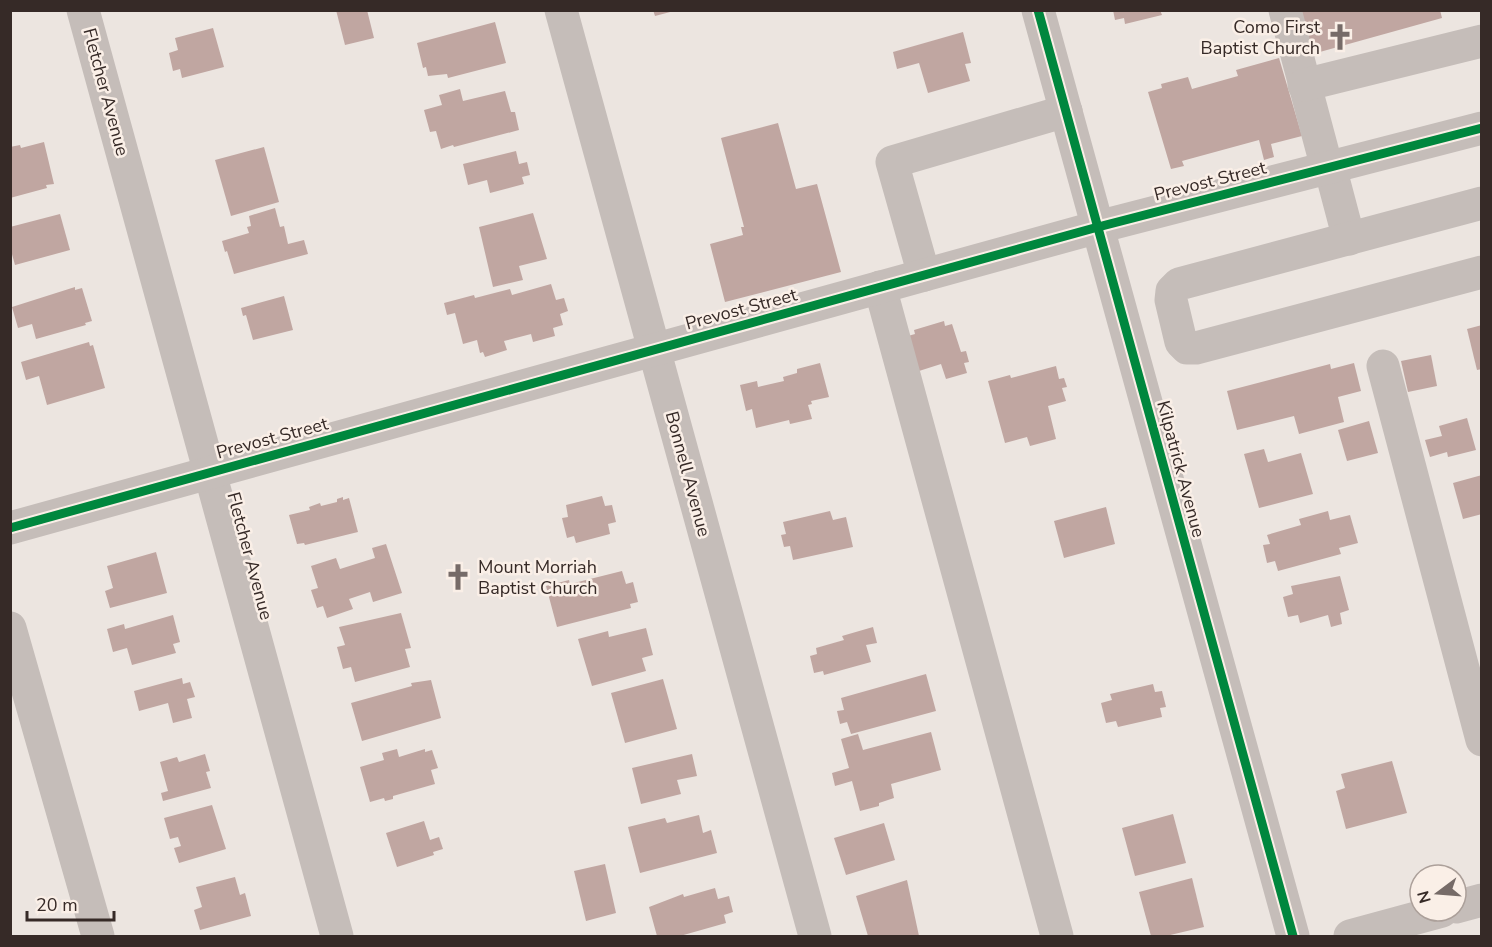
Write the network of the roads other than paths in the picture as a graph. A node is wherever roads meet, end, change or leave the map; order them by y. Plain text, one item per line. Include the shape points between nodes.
1 (83, 10) edge
2 (561, 10) edge
3 (1038, 10) edge
4 (1285, 10) edge
5 (1482, 41) edge
6 (1304, 85) junction
7 (1066, 111) junction
8 (1482, 128) edge
9 (1328, 168) junction
10 (1482, 203) edge
11 (1098, 227) junction
12 (1349, 239) junction
13 (1482, 272) edge
14 (924, 275) junction
15 (880, 287) junction
16 (1176, 320) junction
17 (1127, 334) junction
18 (654, 350) junction
19 (1383, 366) dead end
20 (210, 473) junction
21 (10, 528) edge
22 (10, 628) edge
23 (1482, 740) edge
24 (1408, 920) edge
25 (98, 936) edge
26 (336, 936) edge
27 (815, 936) edge
28 (1057, 936) edge
29 (1293, 936) edge
30 (1350, 936) edge

1 - 20 street, Fletcher Avenue
2 - 18 street, Bonnell Avenue
3 - 7 street, Kilpatrick Avenue
4 - 6 street
5 - 6 street
6 - 9 street
7 - 11 street, Kilpatrick Avenue
7 - 14 street via 892,162
8 - 9 street, Prevost Street
9 - 11 street, Prevost Street
9 - 12 street
10 - 12 street
11 - 14 street, Prevost Street
11 - 17 street, Kilpatrick Avenue
12 - 16 street via 1179,284 1171,300
13 - 16 street via 1196,348 1187,348 1181,342
14 - 15 street, Prevost Street
15 - 18 street, Prevost Street
15 - 28 street
16 - 17 street
17 - 29 street, Kilpatrick Avenue
18 - 20 street, Prevost Street
18 - 27 street, Bonnell Avenue
19 - 23 street
20 - 21 street, Prevost Street
20 - 26 street, Fletcher Avenue
22 - 25 street
24 - 30 street

